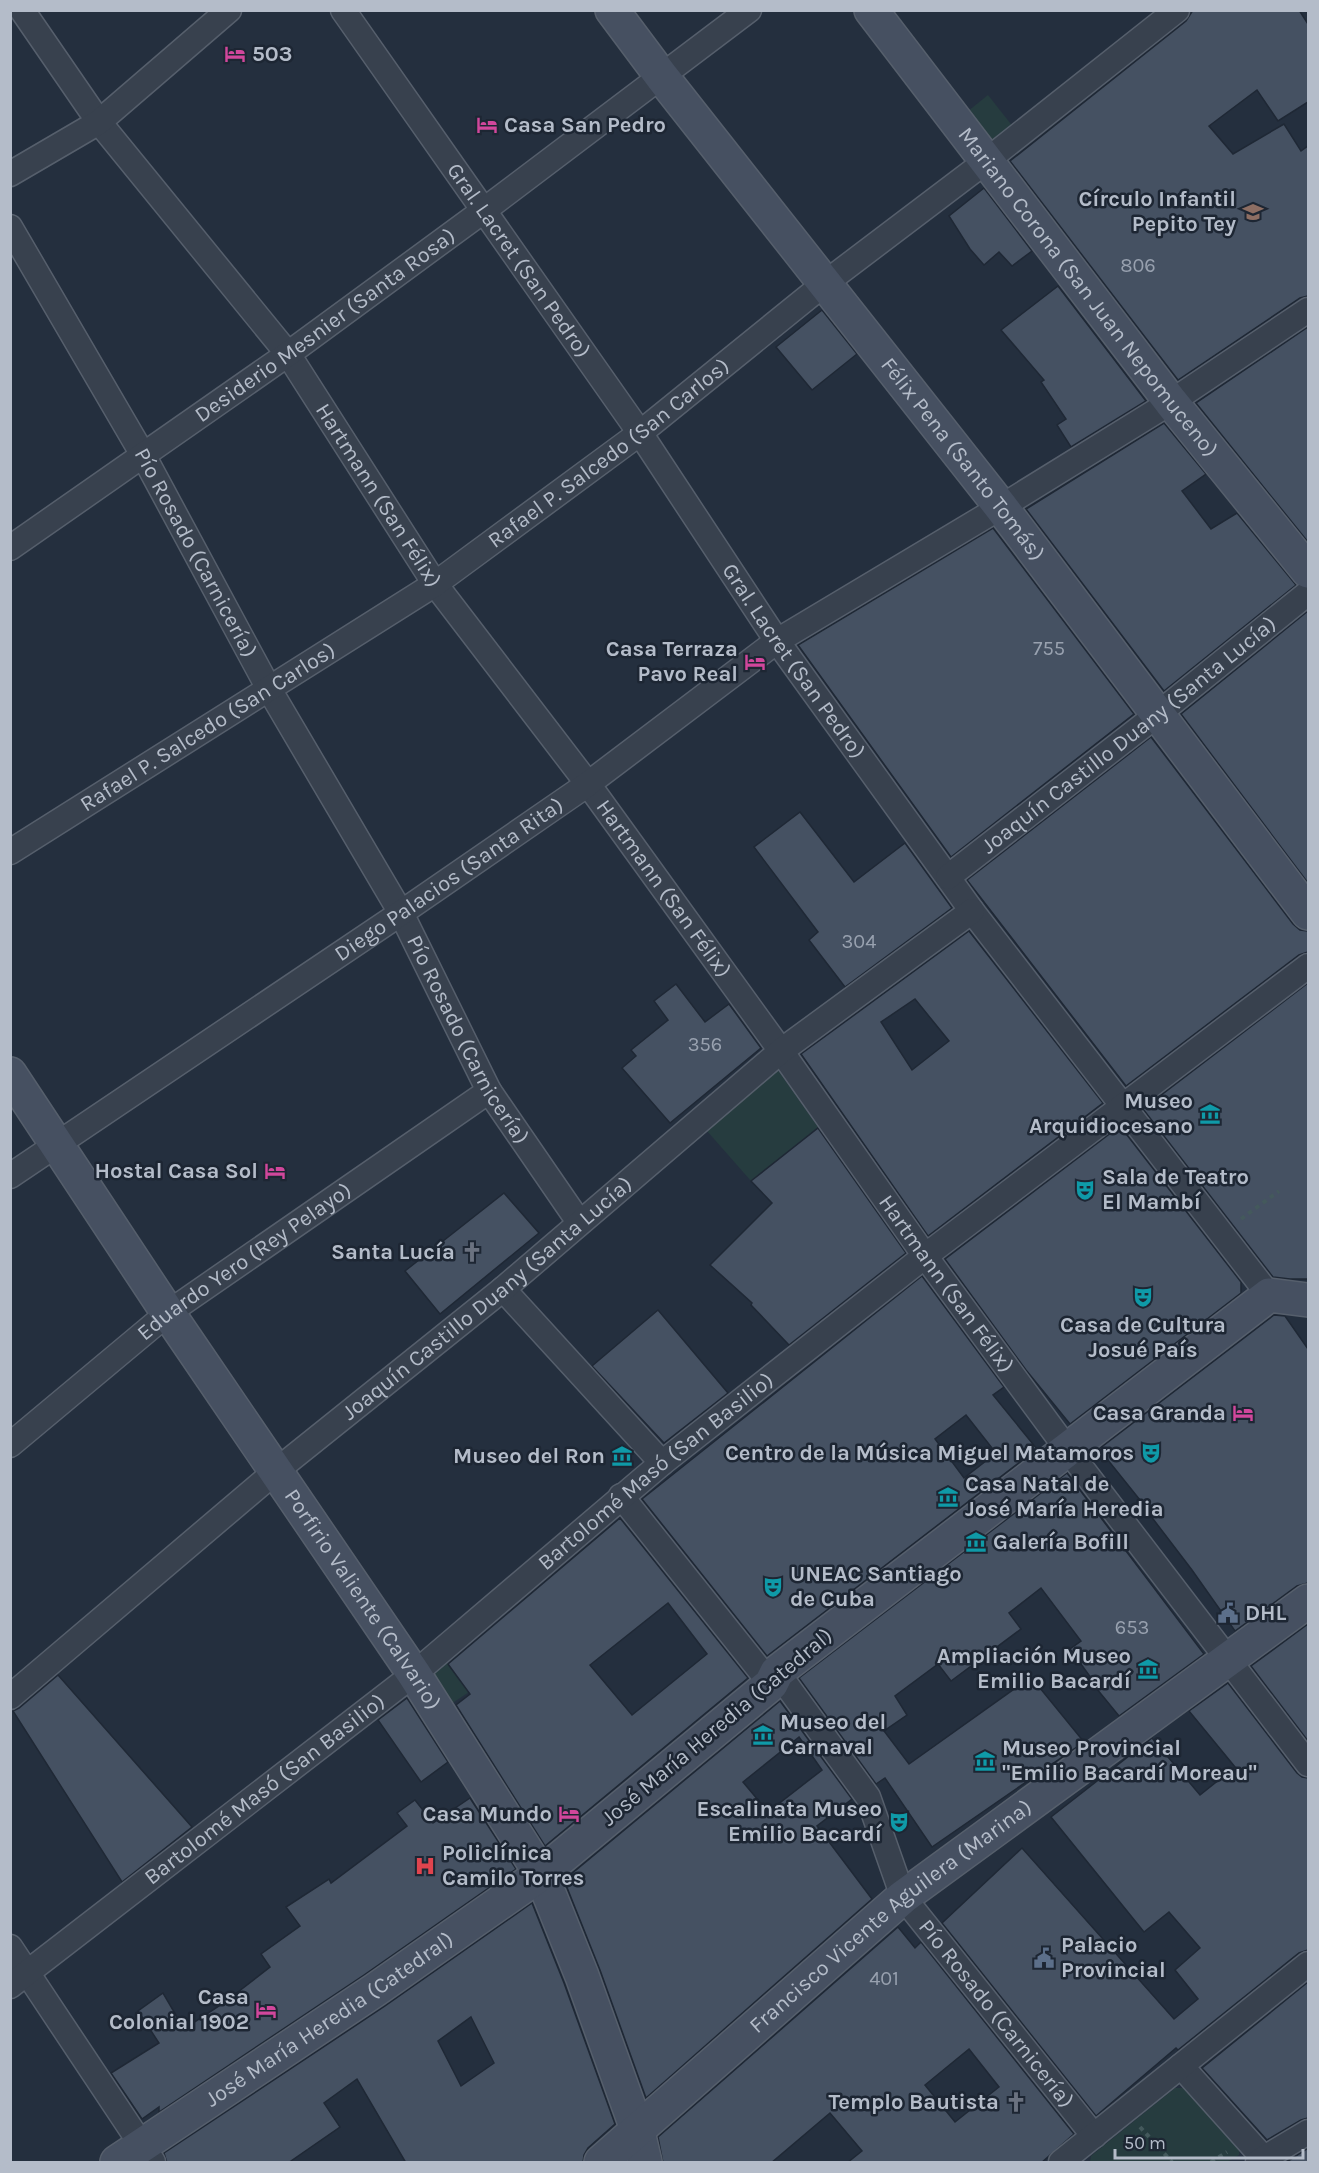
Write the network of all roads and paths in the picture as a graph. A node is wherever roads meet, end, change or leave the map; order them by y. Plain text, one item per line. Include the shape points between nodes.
1 (22, 10) edge
2 (229, 10) edge
3 (343, 10) edge
4 (612, 10) edge
5 (749, 10) edge
6 (871, 10) edge
7 (1177, 10) edge
8 (662, 77) junction
9 (99, 122) junction
10 (985, 162) junction
11 (10, 174) edge
12 (483, 211) junction
13 (10, 227) edge
14 (824, 284) junction
15 (1308, 310) edge
16 (288, 354) junction
17 (1171, 402) junction
18 (640, 433) junction
19 (143, 455) junction
20 (1001, 507) junction
21 (10, 548) edge
22 (1308, 571) edge
23 (435, 584) junction
24 (1308, 593) edge
25 (777, 641) junction
26 (269, 689) junction
27 (1158, 714) junction
28 (588, 784) junction
29 (10, 852) edge
30 (948, 877) junction
31 (972, 911) junction
32 (401, 913) junction
33 (1308, 913) edge
34 (1308, 966) edge
35 (781, 1051) junction
36 (10, 1074) edge
37 (489, 1091) junction
38 (1124, 1106) junction
39 (57, 1144) junction
40 (10, 1176) edge
41 (1279, 1191) dead end
42 (579, 1222) junction
43 (1233, 1224) dead end
44 (925, 1256) junction
45 (503, 1289) junction
46 (1294, 1303) edge
47 (168, 1313) junction
48 (10, 1445) edge
49 (1068, 1449) junction
50 (662, 1463) junction
51 (276, 1471) junction
52 (621, 1496) junction
53 (1308, 1601) edge
54 (1228, 1660) junction
55 (414, 1674) junction
56 (774, 1678) junction
57 (10, 1697) edge
58 (1308, 1764) edge
59 (541, 1874) junction
60 (903, 1898) junction
61 (10, 1947) edge
62 (1308, 1964) edge
63 (19, 1980) edge
64 (1181, 2066) junction
65 (1148, 2121) dead end
66 (1132, 2124) junction
67 (1308, 2132) edge
68 (1094, 2136) junction
69 (1222, 2142) dead end
70 (641, 2147) edge
71 (137, 2157) edge
72 (1263, 2161) edge
73 (1064, 2162) edge
74 (601, 2163) edge
75 (1172, 2163) edge
76 (1211, 2163) edge

1 - 9 street, Hartmann (San Félix)
2 - 9 street
3 - 12 street, Gral. Lacret (San Pedro)
4 - 8 street, Félix Pena (Santo Tomás)
5 - 8 street, Desiderio Mesnier (Santa Rosa)
6 - 10 street, Mariano Corona (San Juan Nepomuceno)
7 - 10 street, Rafael P. Salcedo (San Carlos)
8 - 12 street, Desiderio Mesnier (Santa Rosa)
8 - 14 street, Félix Pena (Santo Tomás)
9 - 11 street
9 - 16 street, Hartmann (San Félix)
10 - 14 street, Rafael P. Salcedo (San Carlos)
10 - 17 street, Mariano Corona (San Juan Nepomuceno)
12 - 16 street, Desiderio Mesnier (Santa Rosa)
12 - 18 street, Gral. Lacret (San Pedro)
13 - 19 street, Pío Rosado (Carnicería)
14 - 18 street, Rafael P. Salcedo (San Carlos)
14 - 20 street, Félix Pena (Santo Tomás)
15 - 17 street, Diego Palacios (Santa Rita)
16 - 19 street, Desiderio Mesnier (Santa Rosa)
16 - 23 street, Hartmann (San Félix)
17 - 20 street, Diego Palacios (Santa Rita)
17 - 22 street, Mariano Corona (San Juan Nepomuceno)
18 - 23 street, Rafael P. Salcedo (San Carlos)
18 - 25 street, Gral. Lacret (San Pedro)
19 - 21 street, Desiderio Mesnier (Santa Rosa)
19 - 26 street, Pío Rosado (Carnicería)
20 - 25 street, Diego Palacios (Santa Rita)
20 - 27 street, Félix Pena (Santo Tomás)
23 - 26 street, Rafael P. Salcedo (San Carlos)
23 - 28 street, Hartmann (San Félix)
24 - 27 street, Joaquín Castillo Duany (Santa Lucía)
25 - 28 street, Diego Palacios (Santa Rita)
25 - 30 street, Gral. Lacret (San Pedro)
26 - 29 street, Rafael P. Salcedo (San Carlos)
26 - 32 street, Pío Rosado (Carnicería)
27 - 30 street, Joaquín Castillo Duany (Santa Lucía)
27 - 33 street, Félix Pena (Santo Tomás)
28 - 32 street, Diego Palacios (Santa Rita)
28 - 35 street, Hartmann (San Félix)
30 - 31 street, Gral. Lacret (San Pedro)
31 - 35 street, Joaquín Castillo Duany (Santa Lucía)
31 - 38 street, Gral. Lacret (San Pedro)
32 - 37 street, Pío Rosado (Carnicería)
32 - 39 street, Diego Palacios (Santa Rita)
34 - 38 street, Bartolomé Masó (San Basilio)
35 - 42 street, Joaquín Castillo Duany (Santa Lucía)
35 - 44 street, Hartmann (San Félix)
36 - 39 street, Porfirio Valiente (Calvario)
37 - 42 street, Pío Rosado (Carnicería)
37 - 47 street, Eduardo Yero (Rey Pelayo)
38 - 44 street, Bartolomé Masó (San Basilio)
38 - 46 street, Gral. Lacret (San Pedro)
39 - 40 street, Diego Palacios (Santa Rita)
39 - 47 street, Porfirio Valiente (Calvario)
41 - 43 path
42 - 45 street, Joaquín Castillo Duany (Santa Lucía)
44 - 49 street, Hartmann (San Félix)
44 - 50 street, Bartolomé Masó (San Basilio)
45 - 50 street
45 - 51 street, Joaquín Castillo Duany (Santa Lucía)
46 - 49 street, José María Heredia (Catedral)
47 - 48 street, Eduardo Yero (Rey Pelayo)
47 - 51 street, Porfirio Valiente (Calvario)
49 - 54 street, Hartmann (San Félix)
49 - 56 street, José María Heredia (Catedral)
50 - 52 street, Bartolomé Masó (San Basilio)
51 - 55 street, Porfirio Valiente (Calvario)
51 - 57 street, Joaquín Castillo Duany (Santa Lucía)
52 - 55 street, Bartolomé Masó (San Basilio)
52 - 56 street, Pío Rosado (Carnicería)
53 - 54 street, Francisco Vicente Aguilera (Marina)
54 - 58 street, Hartmann (San Félix)
54 - 60 street, Francisco Vicente Aguilera (Marina)
55 - 59 street, Porfirio Valiente (Calvario)
55 - 63 street, Bartolomé Masó (San Basilio)
56 - 59 street, José María Heredia (Catedral)
56 - 60 street, Pío Rosado (Carnicería) via 866,1794
59 - 70 street, Porfirio Valiente (Calvario) via 582,1976
59 - 71 street, José María Heredia (Catedral)
60 - 68 street, Pío Rosado (Carnicería)
60 - 70 street, Francisco Vicente Aguilera (Marina)
61 - 63 street
62 - 64 street
63 - 71 street
64 - 66 street
64 - 72 street
65 - 66 path
66 - 68 street
66 - 75 path
67 - 72 street
68 - 73 street
69 - 76 path via 1230,2151
70 - 74 street, Francisco Vicente Aguilera (Marina)

